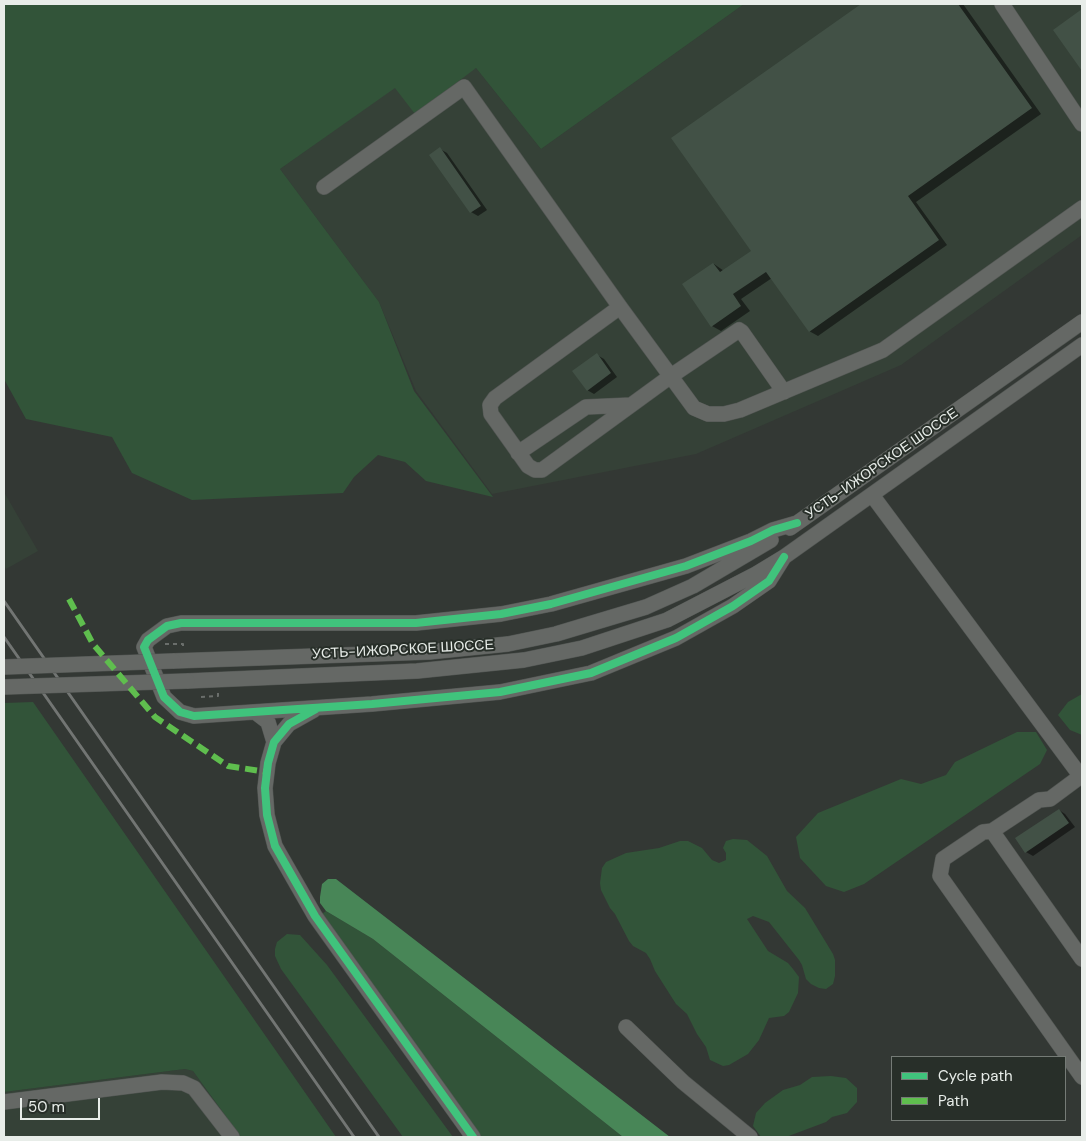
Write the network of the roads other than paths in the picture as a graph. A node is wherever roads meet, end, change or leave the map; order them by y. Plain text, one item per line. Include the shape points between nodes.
1 (1002, 4) edge
2 (1082, 124) edge
3 (324, 187) dead end
4 (1082, 208) edge
5 (620, 307) junction
6 (1082, 322) edge
7 (1082, 345) edge
8 (671, 376) junction
9 (784, 392) junction
10 (631, 404) junction
11 (518, 453) junction
12 (872, 495) junction
13 (797, 523) junction
14 (784, 557) junction
15 (4, 667) edge
16 (4, 687) edge
17 (319, 707) junction
18 (255, 712) junction
19 (274, 742) junction
20 (1082, 777) edge
21 (992, 831) junction
22 (1082, 959) edge
23 (626, 1027) dead end
24 (1082, 1077) edge
25 (4, 1102) edge
26 (232, 1137) edge
27 (473, 1137) edge
28 (750, 1137) edge

1 - 2 street
3 - 5 street via 464,87
4 - 9 street via 883,350
5 - 8 street
5 - 11 street via 494,398 490,405 491,414
6 - 13 street, УСТЬ-ИЖОРСКОЕ ШОССЕ
7 - 12 street, УСТЬ-ИЖОРСКОЕ ШОССЕ
8 - 9 street via 694,408 708,414 740,410
8 - 9 street via 739,330
8 - 10 street
10 - 11 street via 586,407
10 - 11 street via 542,470 528,466
12 - 14 street, УСТЬ-ИЖОРСКОЕ ШОССЕ
12 - 20 street
13 - 15 street, УСТЬ-ИЖОРСКОЕ ШОССЕ, bridge via 693,586 646,607 556,634 508,644 429,652
13 - 18 street via 686,566 551,604 501,614 416,623 181,623 167,626 148,640 144,647 164,697 180,712 194,716
14 - 16 street, УСТЬ-ИЖОРСКОЕ ШОССЕ, bridge via 667,620 582,648 524,660 417,671
14 - 17 street via 770,581 726,610 676,638 591,673 500,692
17 - 18 street
17 - 19 street via 289,724
18 - 19 street via 268,722
19 - 27 street via 265,788 267,815 275,846 315,916
20 - 21 street
21 - 22 street
21 - 24 street via 983,832 943,859 940,876
23 - 28 street via 683,1082
25 - 26 street via 162,1082 183,1083 194,1088

